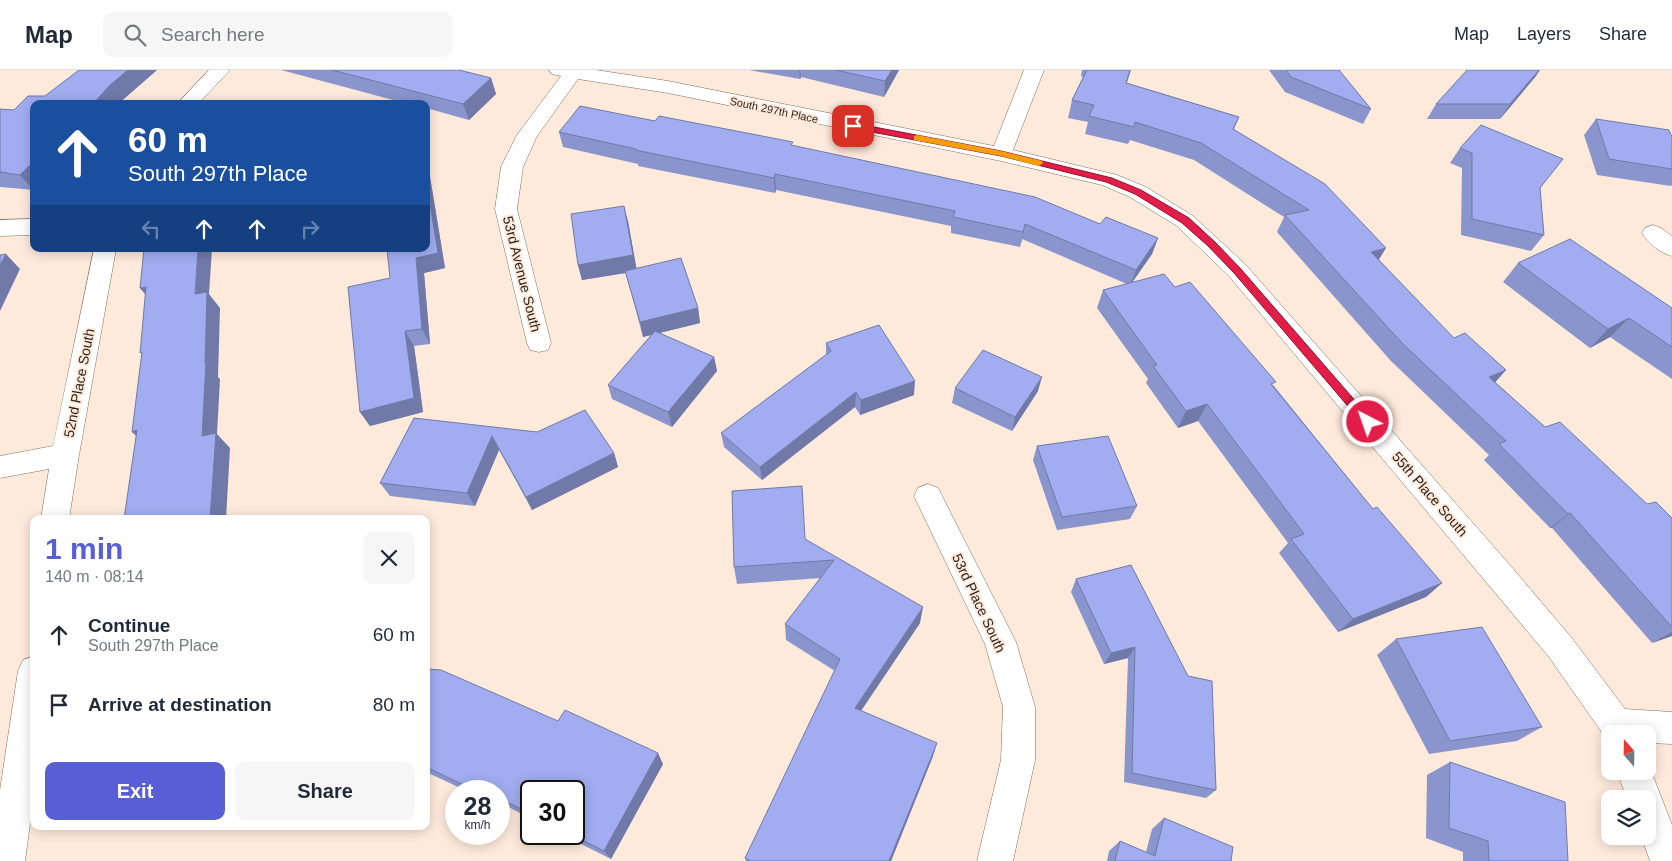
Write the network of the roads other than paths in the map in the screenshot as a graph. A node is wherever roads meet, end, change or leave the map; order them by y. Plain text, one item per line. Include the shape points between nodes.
1 (220, 70) edge
2 (684, 70) edge
3 (1034, 70) edge
4 (565, 72) edge
5 (668, 87) junction
6 (191, 100) edge
7 (1001, 154) junction
8 (1185, 221) joint
9 (30, 227) edge
10 (0, 228) edge
11 (1653, 234) dead end
12 (1672, 248) edge
13 (104, 252) edge
14 (539, 343) dead end
15 (64, 455) junction
16 (0, 467) edge
17 (928, 496) dead end
18 (56, 515) edge
19 (30, 699) edge
20 (1615, 725) edge
21 (1656, 728) edge
22 (1672, 728) edge
23 (1656, 829) edge
24 (7, 861) edge
25 (995, 861) edge
26 (1668, 861) edge

1 - 6 street
2 - 5 street
3 - 7 street
4 - 5 street, South 297th Place
4 - 14 street, 53rd Avenue South via 512,167 506,209
5 - 7 street, South 297th Place
7 - 8 street, South 297th Place via 1108,180 1138,192
8 - 20 street, 55th Place South via 1237,270 1492,565 1560,647
9 - 10 street
11 - 12 street
13 - 15 street, 52nd Place South
15 - 16 street
15 - 18 street, 52nd Place South
17 - 25 street, 53rd Place South via 1000,642 1019,707 1018,760
19 - 24 street
21 - 22 street
23 - 26 street

